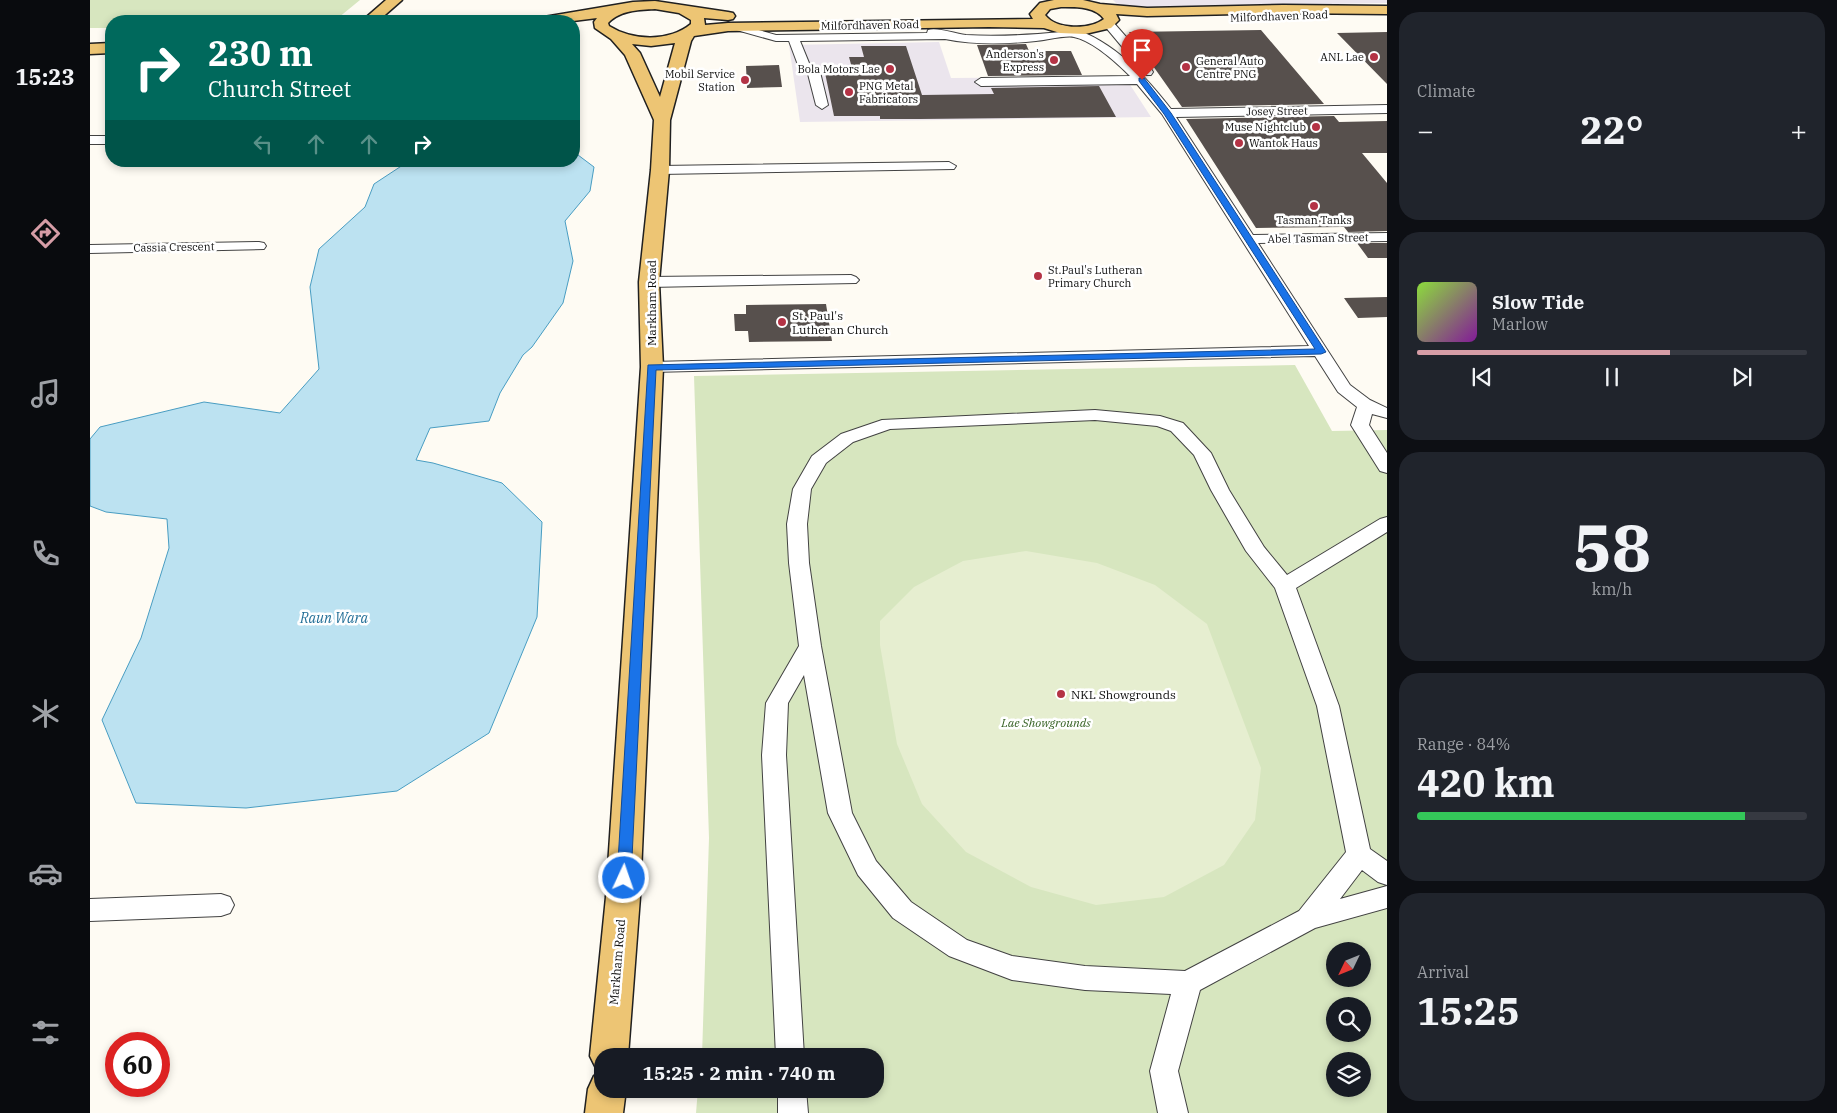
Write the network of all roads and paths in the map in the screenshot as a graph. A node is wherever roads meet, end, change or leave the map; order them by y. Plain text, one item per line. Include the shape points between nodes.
1 (395, 0) edge
2 (403, 0) edge
3 (634, 4) edge
4 (1046, 5) edge
5 (1093, 5) edge
6 (682, 6) edge
7 (1387, 10) edge
8 (614, 12) junction
9 (376, 15) edge
10 (396, 15) edge
11 (580, 16) edge
12 (910, 24) junction
13 (1110, 24) junction
14 (738, 26) junction
15 (1054, 26) junction
16 (588, 32) dead end
17 (691, 32) junction
18 (1076, 33) junction
19 (613, 35) junction
20 (943, 36) junction
21 (794, 38) junction
22 (105, 48) edge
23 (90, 49) edge
24 (1142, 80) junction
25 (981, 82) dead end
26 (1153, 93) junction
27 (822, 105) dead end
28 (1387, 109) edge
29 (1167, 113) junction
30 (662, 120) junction
31 (90, 140) edge
32 (105, 140) edge
33 (949, 166) dead end
34 (660, 170) junction
35 (1387, 236) edge
36 (1250, 239) junction
37 (259, 246) dead end
38 (90, 249) edge
39 (851, 280) dead end
40 (649, 282) junction
41 (1321, 352) junction
42 (652, 368) junction
43 (1366, 405) junction
44 (1387, 413) edge
45 (1387, 467) edge
46 (1387, 523) edge
47 (1285, 586) junction
48 (810, 646) junction
49 (1359, 854) junction
50 (1387, 875) edge
51 (1387, 898) edge
52 (221, 905) dead end
53 (90, 910) edge
54 (1308, 919) junction
55 (1188, 983) junction
56 (610, 1048) edge
57 (790, 1048) edge
58 (605, 1098) edge
59 (792, 1098) edge
60 (604, 1113) edge
61 (793, 1113) edge
62 (1173, 1113) edge

1 - 9 main road
2 - 10 main road
3 - 6 main road, Milfordhaven Road
3 - 8 main road, Milfordhaven Road
4 - 5 main road, Milfordhaven Road
4 - 6 main road, Milfordhaven Road via 987,14 749,16
4 - 15 main road via 1038,17
5 - 7 main road, Milfordhaven Road via 1147,12
5 - 13 main road via 1112,16
6 - 17 main road via 698,19
7 - 13 main road, Milfordhaven Road
8 - 11 main road
8 - 19 main road via 601,22 602,28
12 - 14 main road, Milfordhaven Road
12 - 15 main road, Milfordhaven Road
12 - 20 street
13 - 15 main road, Milfordhaven Road via 1092,30
13 - 26 street via 1145,67
14 - 17 main road, Milfordhaven Road
14 - 21 street via 776,38
15 - 18 street
16 - 19 main road
17 - 19 main road, Milfordhaven Road via 662,40 638,41
17 - 30 main road, Markham Road via 683,41
18 - 20 street via 1047,38
18 - 24 street via 1107,49
19 - 30 main road, Markham Road via 632,53
20 - 21 street
21 - 27 street via 804,65 814,72
22 - 23 main road
24 - 25 street
24 - 26 street
26 - 29 street
28 - 29 street, Josey Street
29 - 36 street
30 - 34 main road, Markham Road
31 - 32 street
33 - 34 street
34 - 40 main road, Markham Road
35 - 36 street, Abel Tasman Street
36 - 41 street
37 - 38 street, Cassia Crescent
39 - 40 street
40 - 42 main road, Markham Road
41 - 42 street
41 - 43 street via 1344,388
42 - 56 main road, Markham Road via 623,897
43 - 44 street
43 - 45 street via 1360,425
46 - 47 street
47 - 48 street via 1256,551 1202,454 1177,427 1160,421 1095,415 888,424 847,438 819,460 802,488 797,524
47 - 49 street via 1328,706
48 - 55 street via 840,813 867,868 902,910 958,948 1012,968 1085,978
48 - 57 street via 777,703 774,747
49 - 50 street
49 - 54 street
51 - 54 street
52 - 53 street
54 - 55 street
55 - 62 street via 1164,1071
58 - 60 main road
59 - 61 street

